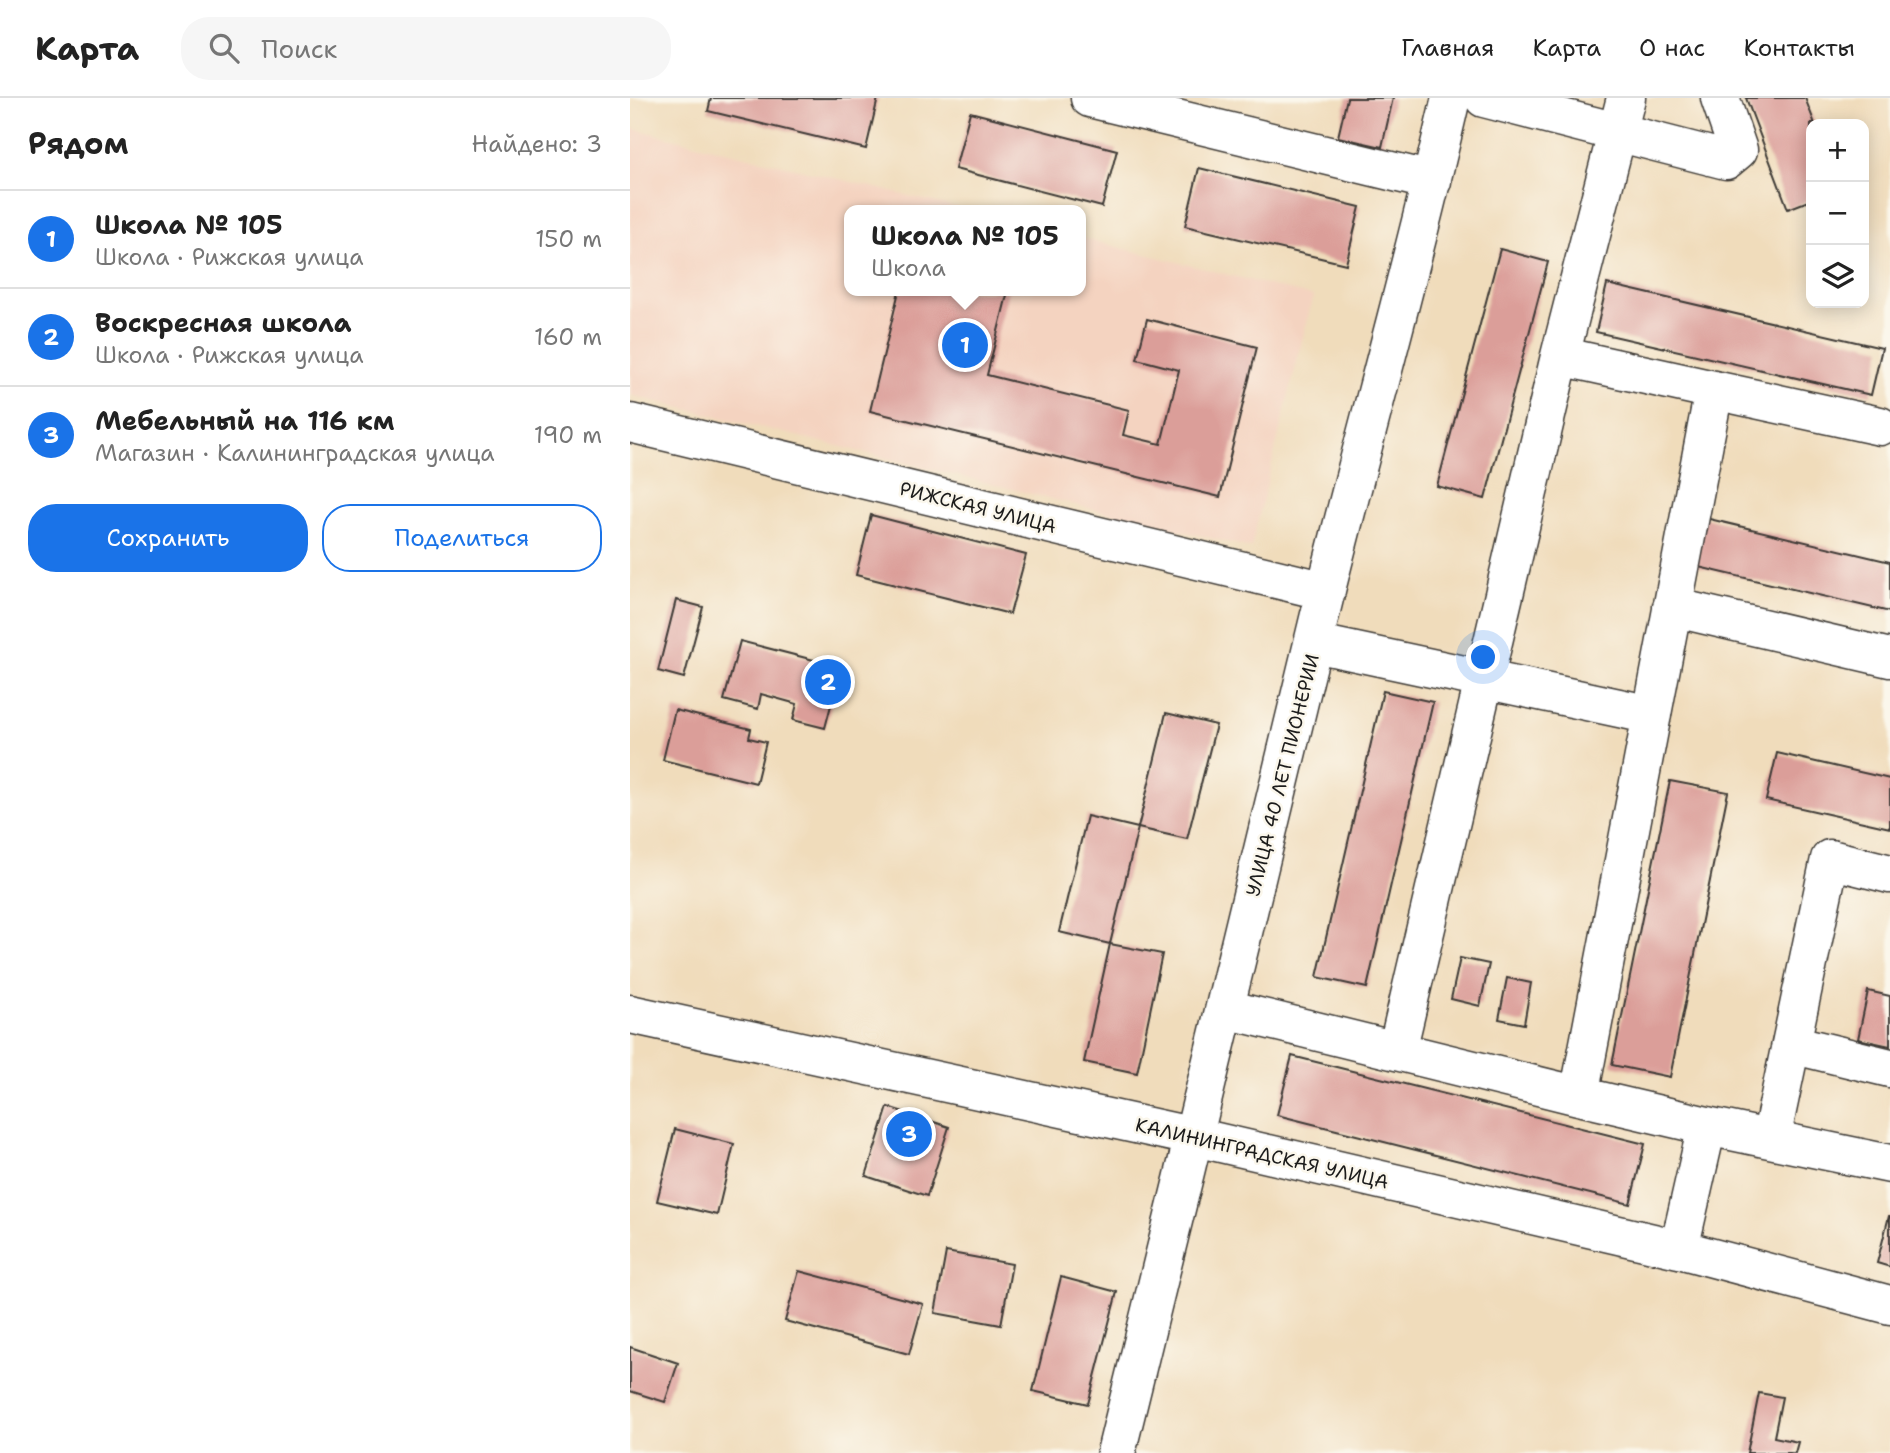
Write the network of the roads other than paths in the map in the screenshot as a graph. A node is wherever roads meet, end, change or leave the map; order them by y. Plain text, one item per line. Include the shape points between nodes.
1 (1090, 98) edge
2 (1451, 98) edge
3 (1484, 98) edge
4 (1720, 98) edge
5 (1622, 115) edge
6 (1432, 181) junction
7 (1560, 356) junction
8 (1714, 390) junction
9 (630, 423) edge
10 (1880, 426) dead end
11 (1326, 591) junction
12 (1672, 607) junction
13 (1314, 643) junction
14 (1890, 658) edge
15 (1485, 680) junction
16 (1652, 715) junction
17 (1890, 874) edge
18 (1226, 1009) junction
19 (630, 1014) edge
20 (1791, 1044) junction
21 (1397, 1051) junction
22 (1890, 1068) edge
23 (1579, 1096) junction
24 (1707, 1126) junction
25 (1195, 1137) junction
26 (1772, 1139) junction
27 (1890, 1164) edge
28 (1679, 1249) junction
29 (1890, 1305) edge
30 (1116, 1453) edge

1 - 6 street
2 - 6 street, УЛИЦА 40 ЛЕТ ПИОНЕРИИ
3 - 5 street
4 - 5 street via 1738,149 1726,160
5 - 7 street
6 - 11 street, УЛИЦА 40 ЛЕТ ПИОНЕРИИ
7 - 8 street
7 - 15 street
8 - 10 street
8 - 12 street
9 - 11 street, РИЖСКАЯ УЛИЦА
11 - 13 street, УЛИЦА 40 ЛЕТ ПИОНЕРИИ
12 - 14 street
12 - 16 street
13 - 15 street
13 - 18 street, УЛИЦА 40 ЛЕТ ПИОНЕРИИ
15 - 16 street
15 - 21 street
16 - 23 street
17 - 20 street via 1830,859
18 - 21 street
18 - 25 street, УЛИЦА 40 ЛЕТ ПИОНЕРИИ
19 - 25 street, КАЛИНИНГРАДСКАЯ УЛИЦА
20 - 22 street
20 - 26 street
21 - 23 street
23 - 24 street
24 - 26 street
24 - 28 street
25 - 28 street, КАЛИНИНГРАДСКАЯ УЛИЦА
25 - 30 street, УЛИЦА 40 ЛЕТ ПИОНЕРИИ
26 - 27 street
28 - 29 street, КАЛИНИНГРАДСКАЯ УЛИЦА

